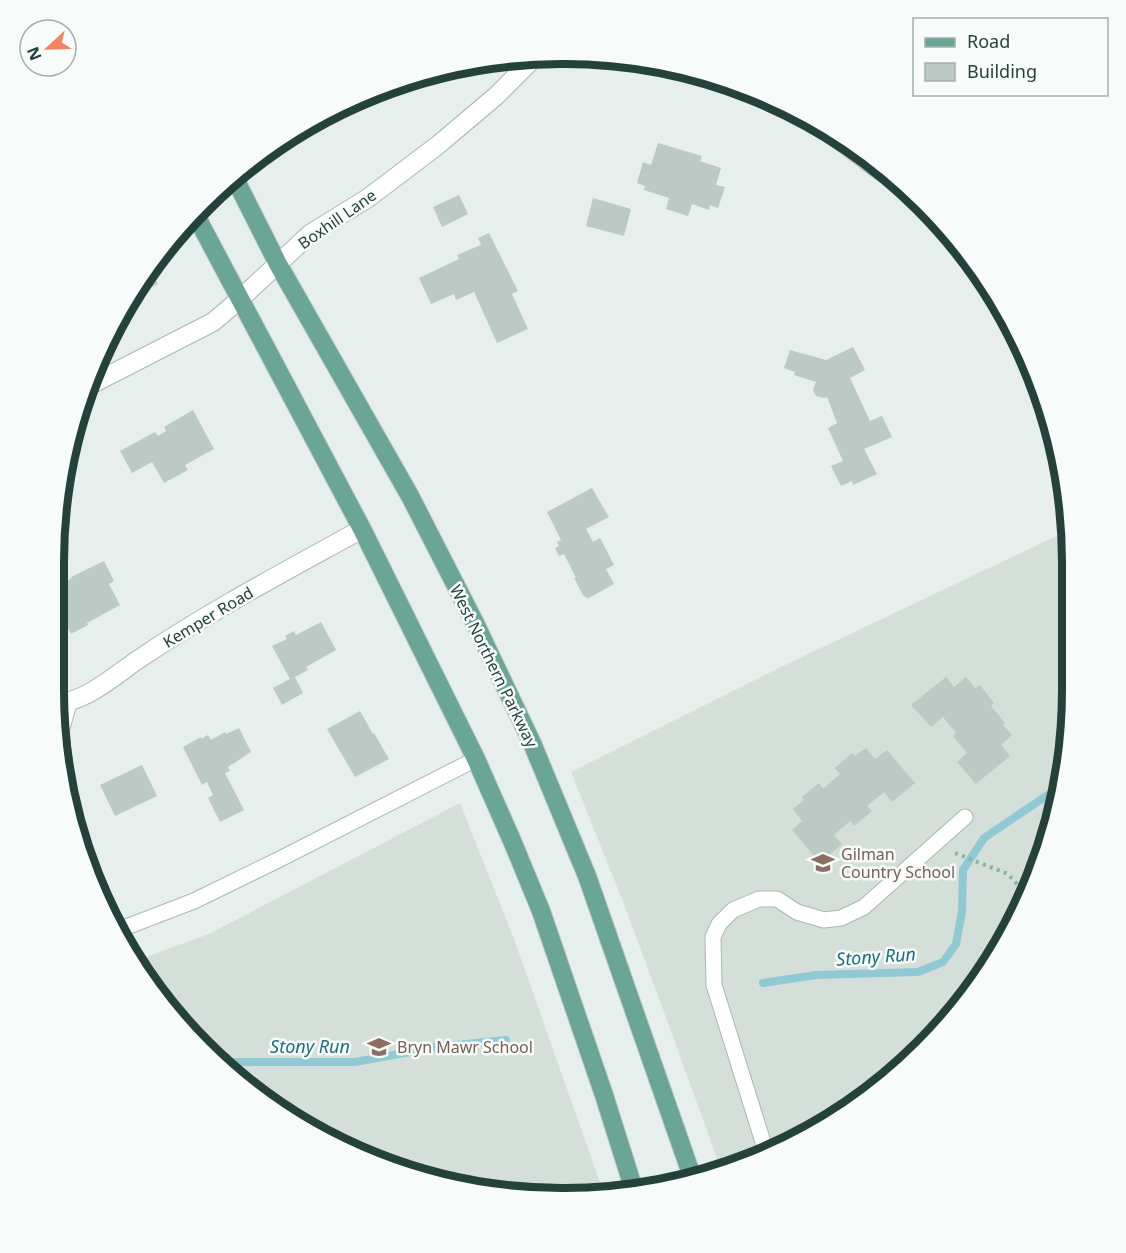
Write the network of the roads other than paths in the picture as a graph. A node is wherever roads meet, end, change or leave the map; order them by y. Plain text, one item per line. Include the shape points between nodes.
1 (526, 66) edge
2 (238, 185) edge
3 (199, 223) edge
4 (278, 264) junction
5 (239, 300) junction
6 (99, 382) edge
7 (362, 529) junction
8 (65, 701) edge
9 (476, 759) junction
10 (965, 817) dead end
11 (125, 927) edge
12 (764, 1146) edge
13 (691, 1172) edge
14 (632, 1183) edge

1 - 4 street, Boxhill Lane via 438,145 368,198 310,234
2 - 4 main road, West Northern Parkway
3 - 5 main road
4 - 5 street, Boxhill Lane
4 - 13 main road, West Northern Parkway via 410,496 532,743 587,876
5 - 6 street, Boxhill Lane via 213,322
5 - 7 main road
7 - 8 street, Kemper Road via 230,603 90,693
7 - 9 main road
9 - 11 lane via 194,901
9 - 14 main road via 541,911
10 - 12 lane via 864,907 841,918 824,921 797,912 777,899 759,899 733,910 719,924 712,937 714,985

